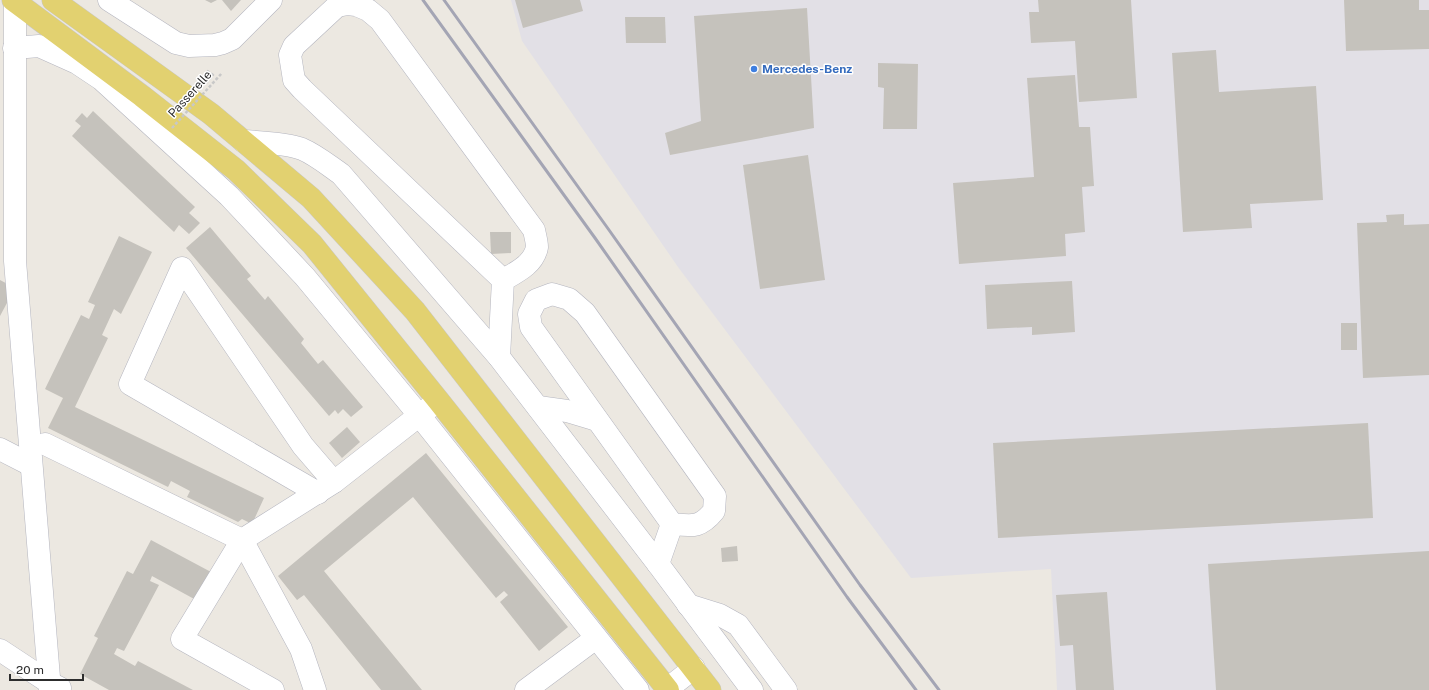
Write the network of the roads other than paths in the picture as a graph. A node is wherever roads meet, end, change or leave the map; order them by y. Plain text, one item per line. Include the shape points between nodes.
1 (14, 0) edge
2 (53, 0) edge
3 (109, 0) edge
4 (271, 0) edge
5 (14, 48) junction
6 (243, 141) junction
7 (363, 148) junction
8 (341, 174) junction
9 (8, 257) edge
10 (503, 280) junction
11 (499, 357) junction
12 (438, 400) junction
13 (538, 407) junction
14 (419, 415) junction
15 (597, 420) junction
16 (45, 444) dead end
17 (0, 449) edge
18 (31, 465) junction
19 (326, 487) junction
20 (672, 524) junction
21 (242, 540) junction
22 (658, 564) junction
23 (688, 605) junction
24 (596, 638) junction
25 (0, 650) edge
26 (694, 668) junction
27 (55, 688) edge
28 (273, 690) edge
29 (315, 690) edge
30 (526, 690) edge
31 (638, 690) edge
32 (667, 690) edge
33 (710, 690) edge
34 (752, 690) edge
35 (786, 690) edge

1 - 5 street
1 - 12 main road via 236,170 312,244
2 - 6 main road via 211,114
3 - 4 street via 176,43 189,46 215,45 232,39
5 - 9 street
5 - 14 street via 39,46 77,63 101,79 224,190 305,277
6 - 8 street via 300,148
6 - 26 main road via 311,198 415,311
7 - 8 street
7 - 10 street
7 - 10 street via 294,80 290,56 294,46 337,6 348,4 368,10 380,20 534,230 537,246 528,265
8 - 11 street
9 - 18 street
10 - 11 street
11 - 13 street
12 - 14 street
12 - 32 main road
13 - 15 street via 567,411
13 - 22 street
14 - 19 street
14 - 24 street
15 - 20 street
15 - 20 street via 531,327 529,314 536,300 552,294 569,299 585,313 715,496 714,511 706,521 690,526
16 - 21 street
17 - 18 street
18 - 27 street
19 - 19 street via 130,384 182,268 303,446
19 - 21 street
20 - 22 street
21 - 28 street via 182,638
21 - 29 street via 301,649
22 - 23 street
23 - 34 street
23 - 35 street via 720,615 738,625
24 - 30 street
24 - 31 street
25 - 27 street
26 - 32 street
26 - 33 main road

